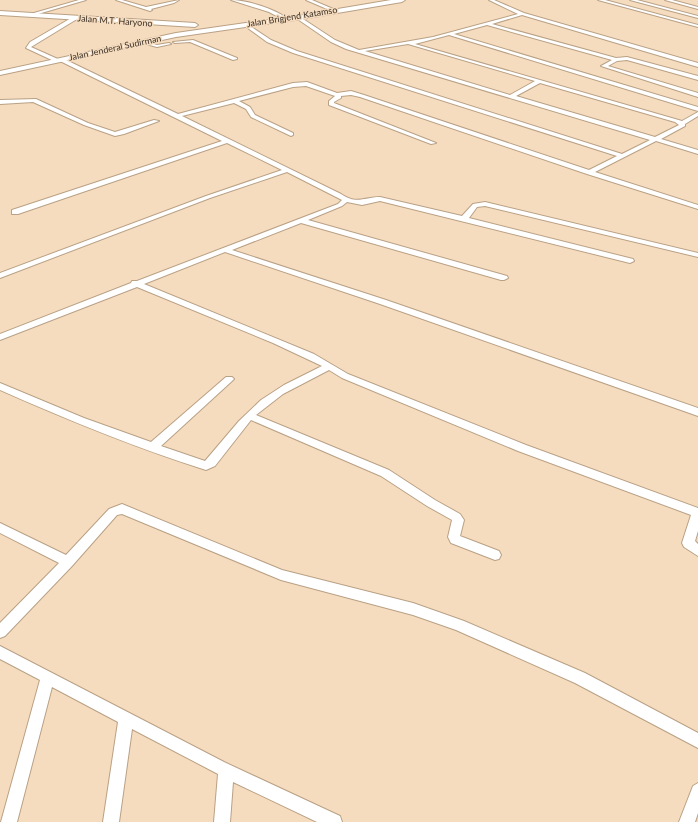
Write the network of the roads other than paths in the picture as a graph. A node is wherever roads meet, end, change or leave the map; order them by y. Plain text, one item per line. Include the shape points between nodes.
1 (84, 0) edge
2 (118, 0) edge
3 (177, 0) edge
4 (233, 0) edge
5 (308, 0) edge
6 (402, 0) edge
7 (491, 0) edge
8 (600, 0) edge
9 (632, 0) edge
10 (666, 0) edge
11 (698, 8) edge
12 (336, 11) junction
13 (0, 13) edge
14 (522, 14) junction
15 (28, 15) junction
16 (698, 17) edge
17 (74, 18) junction
18 (298, 18) junction
19 (286, 19) junction
20 (485, 23) junction
21 (177, 25) junction
22 (247, 25) junction
23 (698, 26) edge
24 (230, 27) junction
25 (450, 34) junction
26 (176, 39) junction
27 (144, 42) junction
28 (408, 43) junction
29 (169, 44) dead end
30 (360, 51) junction
31 (235, 59) dead end
32 (60, 60) junction
33 (616, 60) junction
34 (698, 65) edge
35 (0, 73) edge
36 (698, 78) edge
37 (538, 82) junction
38 (337, 94) junction
39 (698, 94) edge
40 (510, 97) junction
41 (235, 101) junction
42 (0, 102) edge
43 (698, 109) edge
44 (698, 114) edge
45 (177, 116) junction
46 (156, 121) dead end
47 (683, 123) junction
48 (291, 134) dead end
49 (655, 140) junction
50 (227, 141) junction
51 (433, 143) dead end
52 (698, 152) edge
53 (623, 156) junction
54 (288, 170) junction
55 (589, 173) junction
56 (346, 200) junction
57 (698, 207) edge
58 (15, 212) dead end
59 (464, 219) junction
60 (300, 220) junction
61 (225, 250) junction
62 (698, 255) edge
63 (630, 261) dead end
64 (0, 276) edge
65 (504, 278) dead end
66 (135, 283) junction
67 (0, 337) edge
68 (329, 366) junction
69 (229, 379) dead end
70 (0, 386) edge
71 (698, 412) edge
72 (250, 416) junction
73 (152, 448) junction
74 (0, 528) edge
75 (698, 551) edge
76 (496, 555) dead end
77 (68, 562) junction
78 (0, 632) edge
79 (0, 652) edge
80 (48, 677) junction
81 (126, 719) junction
82 (698, 742) edge
83 (226, 771) junction
84 (698, 791) edge
85 (9, 822) edge
86 (111, 822) edge
87 (222, 822) edge
88 (334, 822) edge
89 (687, 822) edge

1 - 15 street
2 - 3 street via 147,9
4 - 19 street via 268,10
5 - 12 street
6 - 12 main road, Jalan Brigjend Katamso
7 - 14 street
8 - 23 street
9 - 16 street
10 - 11 street
12 - 18 main road, Jalan Brigjend Katamso
13 - 15 main road, Jalan M.T. Haryono
14 - 20 street
14 - 34 street
15 - 17 main road, Jalan M.T. Haryono
17 - 21 main road, Jalan M.T. Haryono
17 - 32 street via 28,47
18 - 19 main road, Jalan Brigjend Katamso
18 - 30 street via 335,42
19 - 22 main road, Jalan Brigjend Katamso
20 - 25 street
20 - 33 street
21 - 24 main road, Jalan M.T. Haryono
21 - 26 main road via 185,30
22 - 24 main road, Jalan Brigjend Katamso
22 - 53 street via 269,41 295,52
24 - 26 main road, Jalan Jenderal Sudirman
25 - 28 street
25 - 43 street
26 - 27 main road, Jalan Jenderal Sudirman
26 - 31 street via 191,41
27 - 29 street via 157,46
27 - 32 main road, Jalan Jenderal Sudirman
28 - 30 street
28 - 37 street
30 - 40 street
32 - 35 main road, Jalan Jenderal Sudirman
32 - 45 street
33 - 36 street via 629,59
33 - 39 street via 604,66
37 - 40 street
37 - 47 street
38 - 41 street via 312,85 300,84
38 - 51 street via 339,97 331,104
38 - 55 street via 362,96
40 - 49 street
41 - 45 street
41 - 48 street via 248,108 253,116
42 - 46 street via 34,100 86,124 115,134
44 - 47 street
45 - 50 street
47 - 49 street via 681,127
49 - 52 street
49 - 53 street
50 - 54 street
50 - 58 street
53 - 55 street
54 - 56 street
54 - 64 street via 208,197
55 - 57 street
56 - 59 street via 362,203 380,199
56 - 60 street via 340,205
59 - 62 street via 475,205 485,204
59 - 63 street
60 - 61 street
60 - 65 street
61 - 66 street
61 - 71 street via 390,304
66 - 67 street
66 - 68 street via 276,341
68 - 72 street via 276,393
68 - 75 street via 345,376 522,448 695,512 698,514 688,543
69 - 73 street
70 - 73 street via 80,421
72 - 73 street via 207,466
72 - 76 street via 396,479 456,517 458,520 455,539
74 - 77 street
77 - 78 street
77 - 82 street via 113,512 122,509 282,575 413,609 458,625 580,678
79 - 80 street
80 - 81 street
80 - 85 street
81 - 83 street
81 - 86 street
83 - 87 street
83 - 88 street
84 - 89 street

